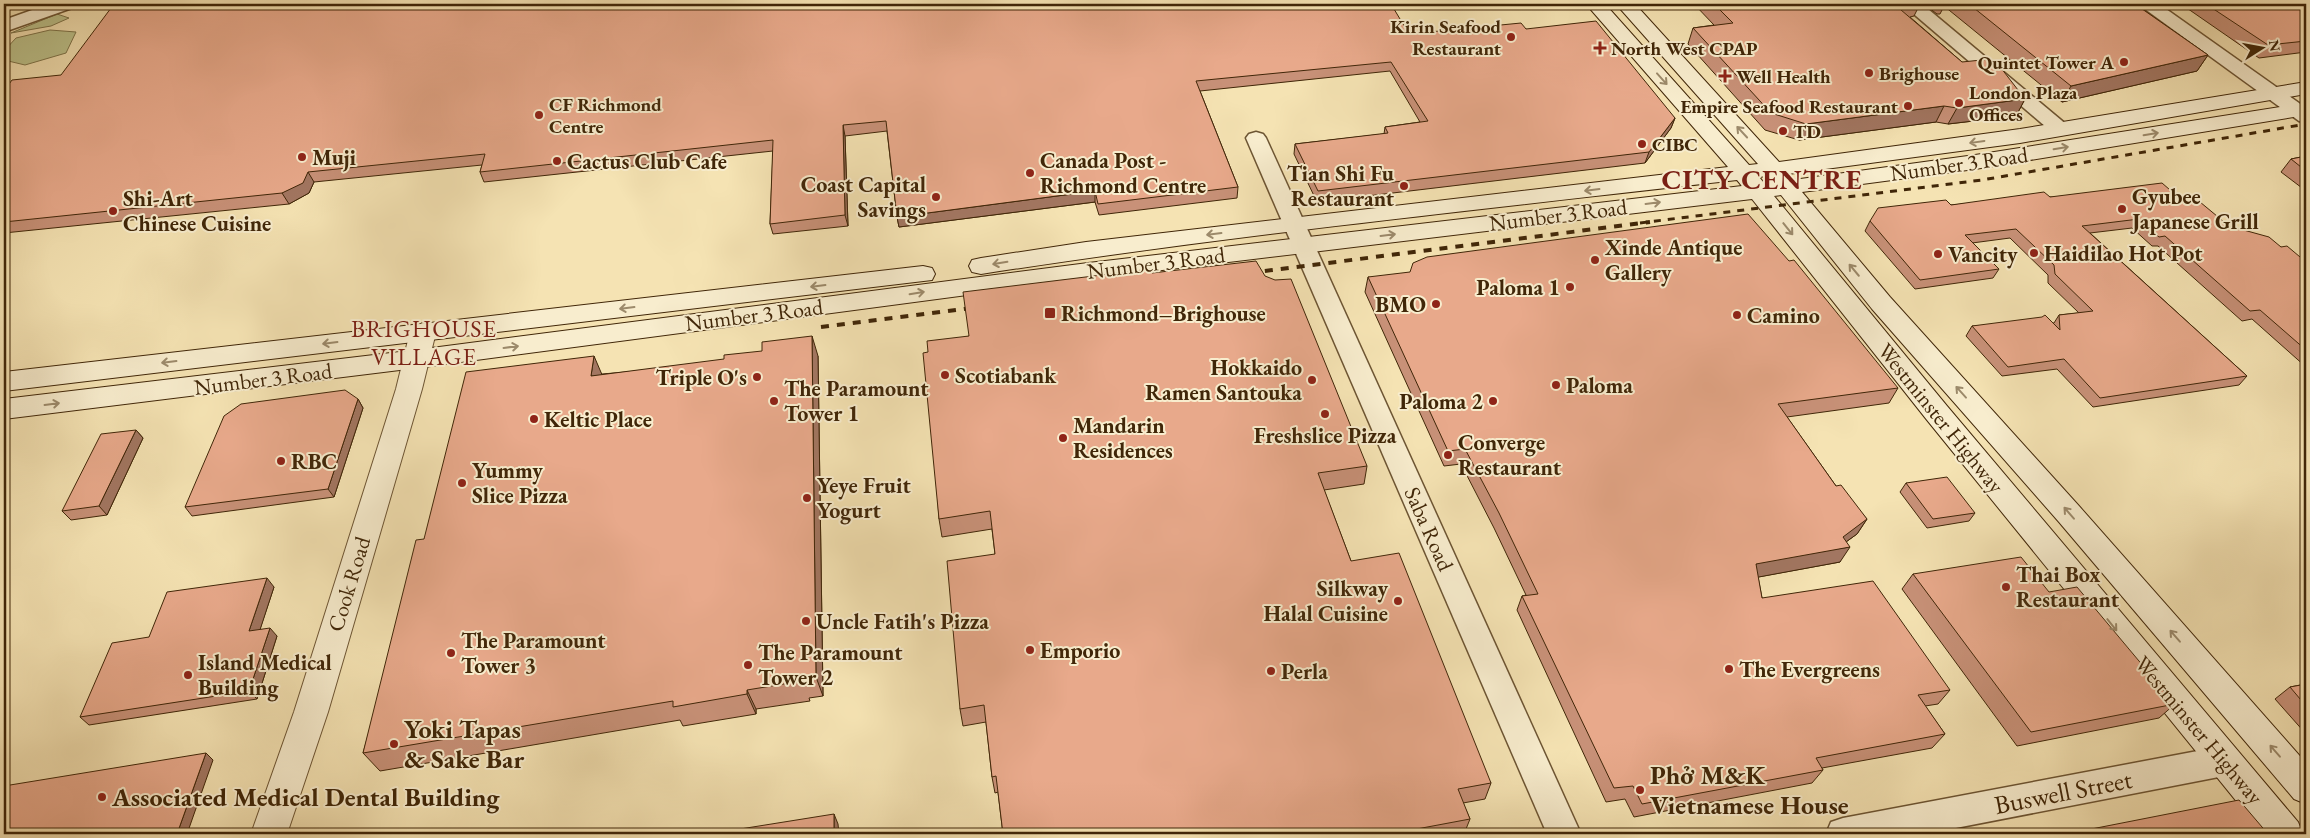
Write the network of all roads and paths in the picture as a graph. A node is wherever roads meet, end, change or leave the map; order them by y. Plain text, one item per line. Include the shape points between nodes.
1 (66, 4) edge
2 (1595, 4) edge
3 (1625, 4) edge
4 (1911, 4) edge
5 (2147, 4) edge
6 (4, 26) edge
7 (2306, 88) edge
8 (2274, 93) junction
9 (2303, 112) edge
10 (2060, 130) junction
11 (1256, 138) dead end
12 (1781, 178) junction
13 (1751, 182) junction
14 (1298, 235) junction
15 (423, 332) junction
16 (416, 359) junction
17 (4, 382) edge
18 (4, 410) edge
19 (2224, 761) junction
20 (2306, 788) edge
21 (269, 834) edge
22 (1564, 834) edge
23 (1843, 834) edge
24 (2285, 834) edge

1 - 6 street
2 -> 13 main road, Westminster Highway
12 -> 3 main road, Westminster Highway
4 - 10 street
5 - 8 street
7 - 8 main road, Number 3 Road
8 - 9 street
8 - 10 main road, Number 3 Road
12 -> 9 main road, Number 3 Road via 1975,162
10 -> 12 main road, Number 3 Road
11 - 14 street, Saba Road
12 - 13 main road, Number 3 Road
20 -> 12 main road, Westminster Highway via 2076,521 1881,303
13 - 14 main road, Number 3 Road
13 -> 19 main road, Westminster Highway
14 -> 15 main road, Number 3 Road via 1086,250 924,274
16 -> 14 main road, Number 3 Road via 954,288
14 - 22 street, Saba Road
15 - 16 main road, Cook Road
15 -> 17 main road, Number 3 Road
18 -> 16 main road, Number 3 Road
16 - 21 main road, Cook Road via 311,712
19 - 23 street, Buswell Street
19 - 24 main road, Westminster Highway

